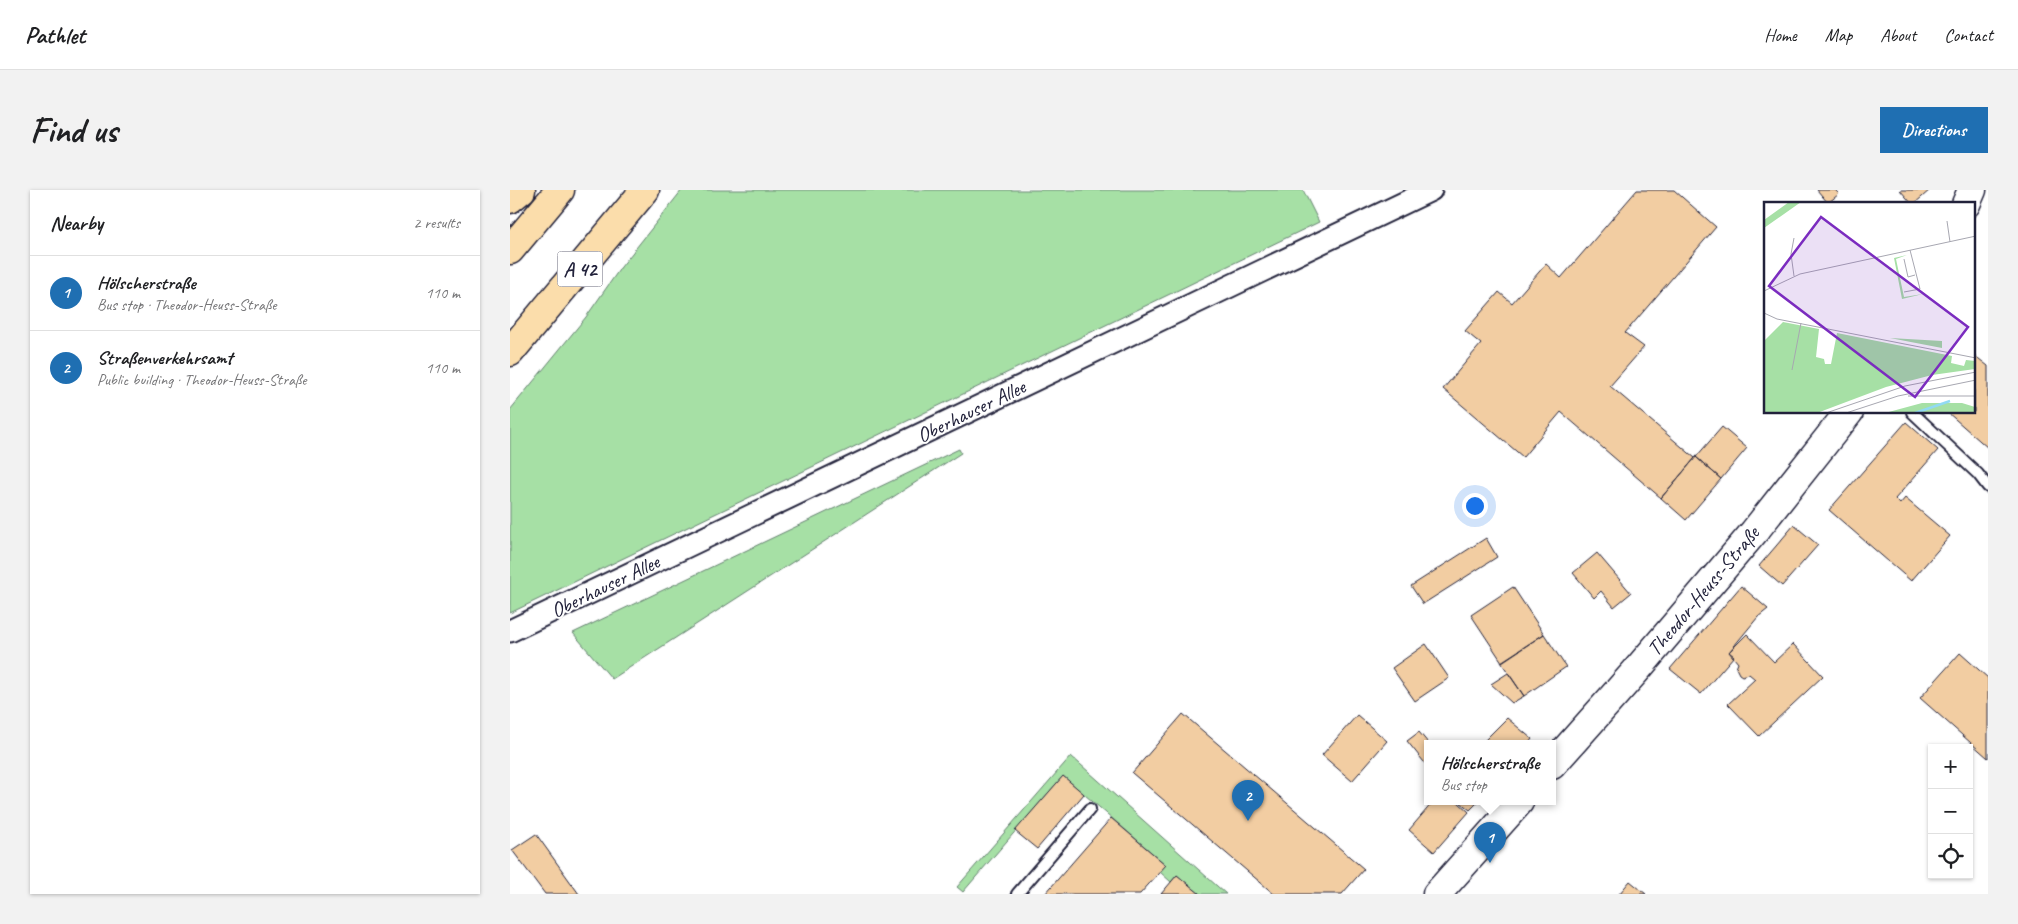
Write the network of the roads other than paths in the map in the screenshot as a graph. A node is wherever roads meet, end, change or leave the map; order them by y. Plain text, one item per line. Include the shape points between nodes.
1 (522, 190) edge
2 (560, 190) edge
3 (644, 190) edge
4 (1431, 190) edge
5 (1972, 190) edge
6 (510, 199) edge
7 (1967, 202) edge
8 (510, 250) edge
9 (510, 352) edge
10 (1847, 414) edge
11 (1914, 414) edge
12 (1988, 487) edge
13 (510, 631) edge
14 (1556, 761) edge
15 (1516, 805) edge
16 (1090, 809) dead end
17 (1017, 894) edge
18 (1437, 894) edge

1 - 6 highway
2 - 8 highway
3 - 9 highway, A 42
4 - 13 street, Oberhauser Allee
5 - 7 street
10 - 14 street, Theodor-Heuss-Straße via 1754,532
11 - 12 lane
15 - 18 street
16 - 17 lane

